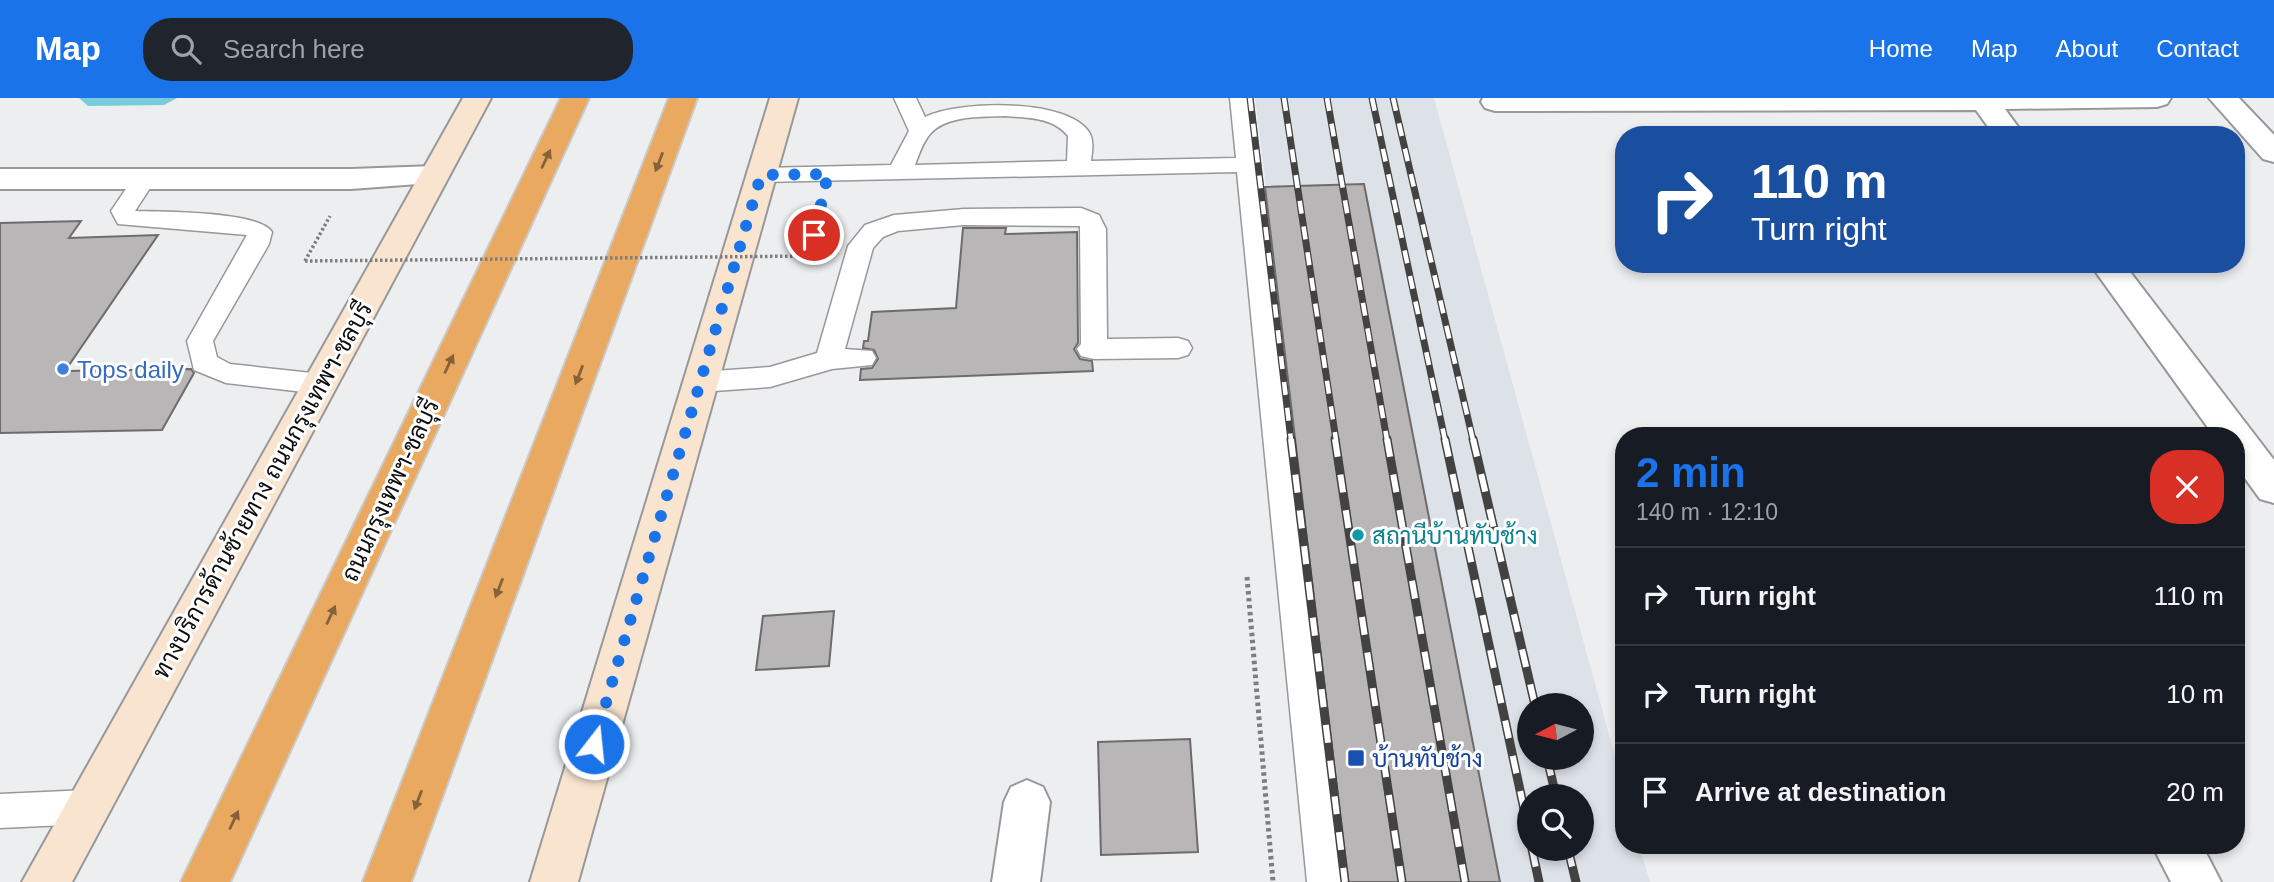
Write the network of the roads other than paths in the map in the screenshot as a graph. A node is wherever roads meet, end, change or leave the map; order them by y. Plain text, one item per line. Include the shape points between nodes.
1 (477, 98) edge
2 (575, 98) edge
3 (683, 98) edge
4 (784, 98) edge
5 (905, 98) edge
6 (1241, 98) edge
7 (2157, 98) edge
8 (2223, 98) edge
9 (1771, 99) edge
10 (1552, 100) edge
11 (1983, 100) edge
12 (1495, 102) dead end
13 (2002, 126) edge
14 (920, 131) junction
15 (2274, 153) edge
16 (1246, 165) junction
17 (1078, 169) junction
18 (974, 171) junction
19 (900, 172) junction
20 (434, 175) junction
21 (761, 175) junction
22 (0, 179) edge
23 (144, 179) junction
24 (964, 217) junction
25 (2113, 273) edge
26 (1178, 348) dead end
27 (862, 358) dead end
28 (829, 359) junction
29 (700, 382) junction
30 (321, 384) junction
31 (2228, 427) edge
32 (2245, 449) edge
33 (2274, 488) edge
34 (1027, 802) dead end
35 (88, 807) junction
36 (0, 811) edge
37 (2181, 854) edge
38 (46, 882) edge
39 (205, 882) edge
40 (387, 882) edge
41 (554, 882) edge
42 (1016, 882) edge
43 (1326, 882) edge
44 (2197, 882) edge

1 - 20 main road, ทางบริการด้านซ้ายทาง ถนนกรุงเทพฯ-ชลบุรี
39 -> 2 highway, ถนนกรุงเทพฯ-ชลบุรี
3 -> 40 highway
4 - 21 main road
5 - 14 lane
6 - 16 lane
7 - 11 street
8 - 15 street
9 - 10 street
9 - 11 street
10 - 12 street
11 - 13 street
14 - 17 lane via 957,113 1055,115 1067,120 1081,138
14 - 19 lane
16 - 17 lane
16 - 43 lane
17 - 18 lane
18 - 19 lane
18 - 24 lane
19 - 21 lane
20 - 23 street
20 - 30 main road, ทางบริการด้านซ้ายทาง ถนนกรุงเทพฯ-ชลบุรี
21 - 29 main road
22 - 23 street
23 - 30 lane via 123,211 127,218 249,226 260,232 200,341 204,363 226,373
24 - 26 lane via 1081,216 1090,221 1094,229 1093,349
24 - 28 lane via 894,222 874,231 861,246
25 - 31 street
27 - 28 lane
28 - 29 lane via 770,377
29 - 41 main road
30 - 35 main road, ทางบริการด้านซ้ายทาง ถนนกรุงเทพฯ-ชลบุรี
32 - 33 street
34 - 42 street
35 - 36 lane
35 - 38 main road, ทางบริการด้านซ้ายทาง ถนนกรุงเทพฯ-ชลบุรี
37 - 44 street

